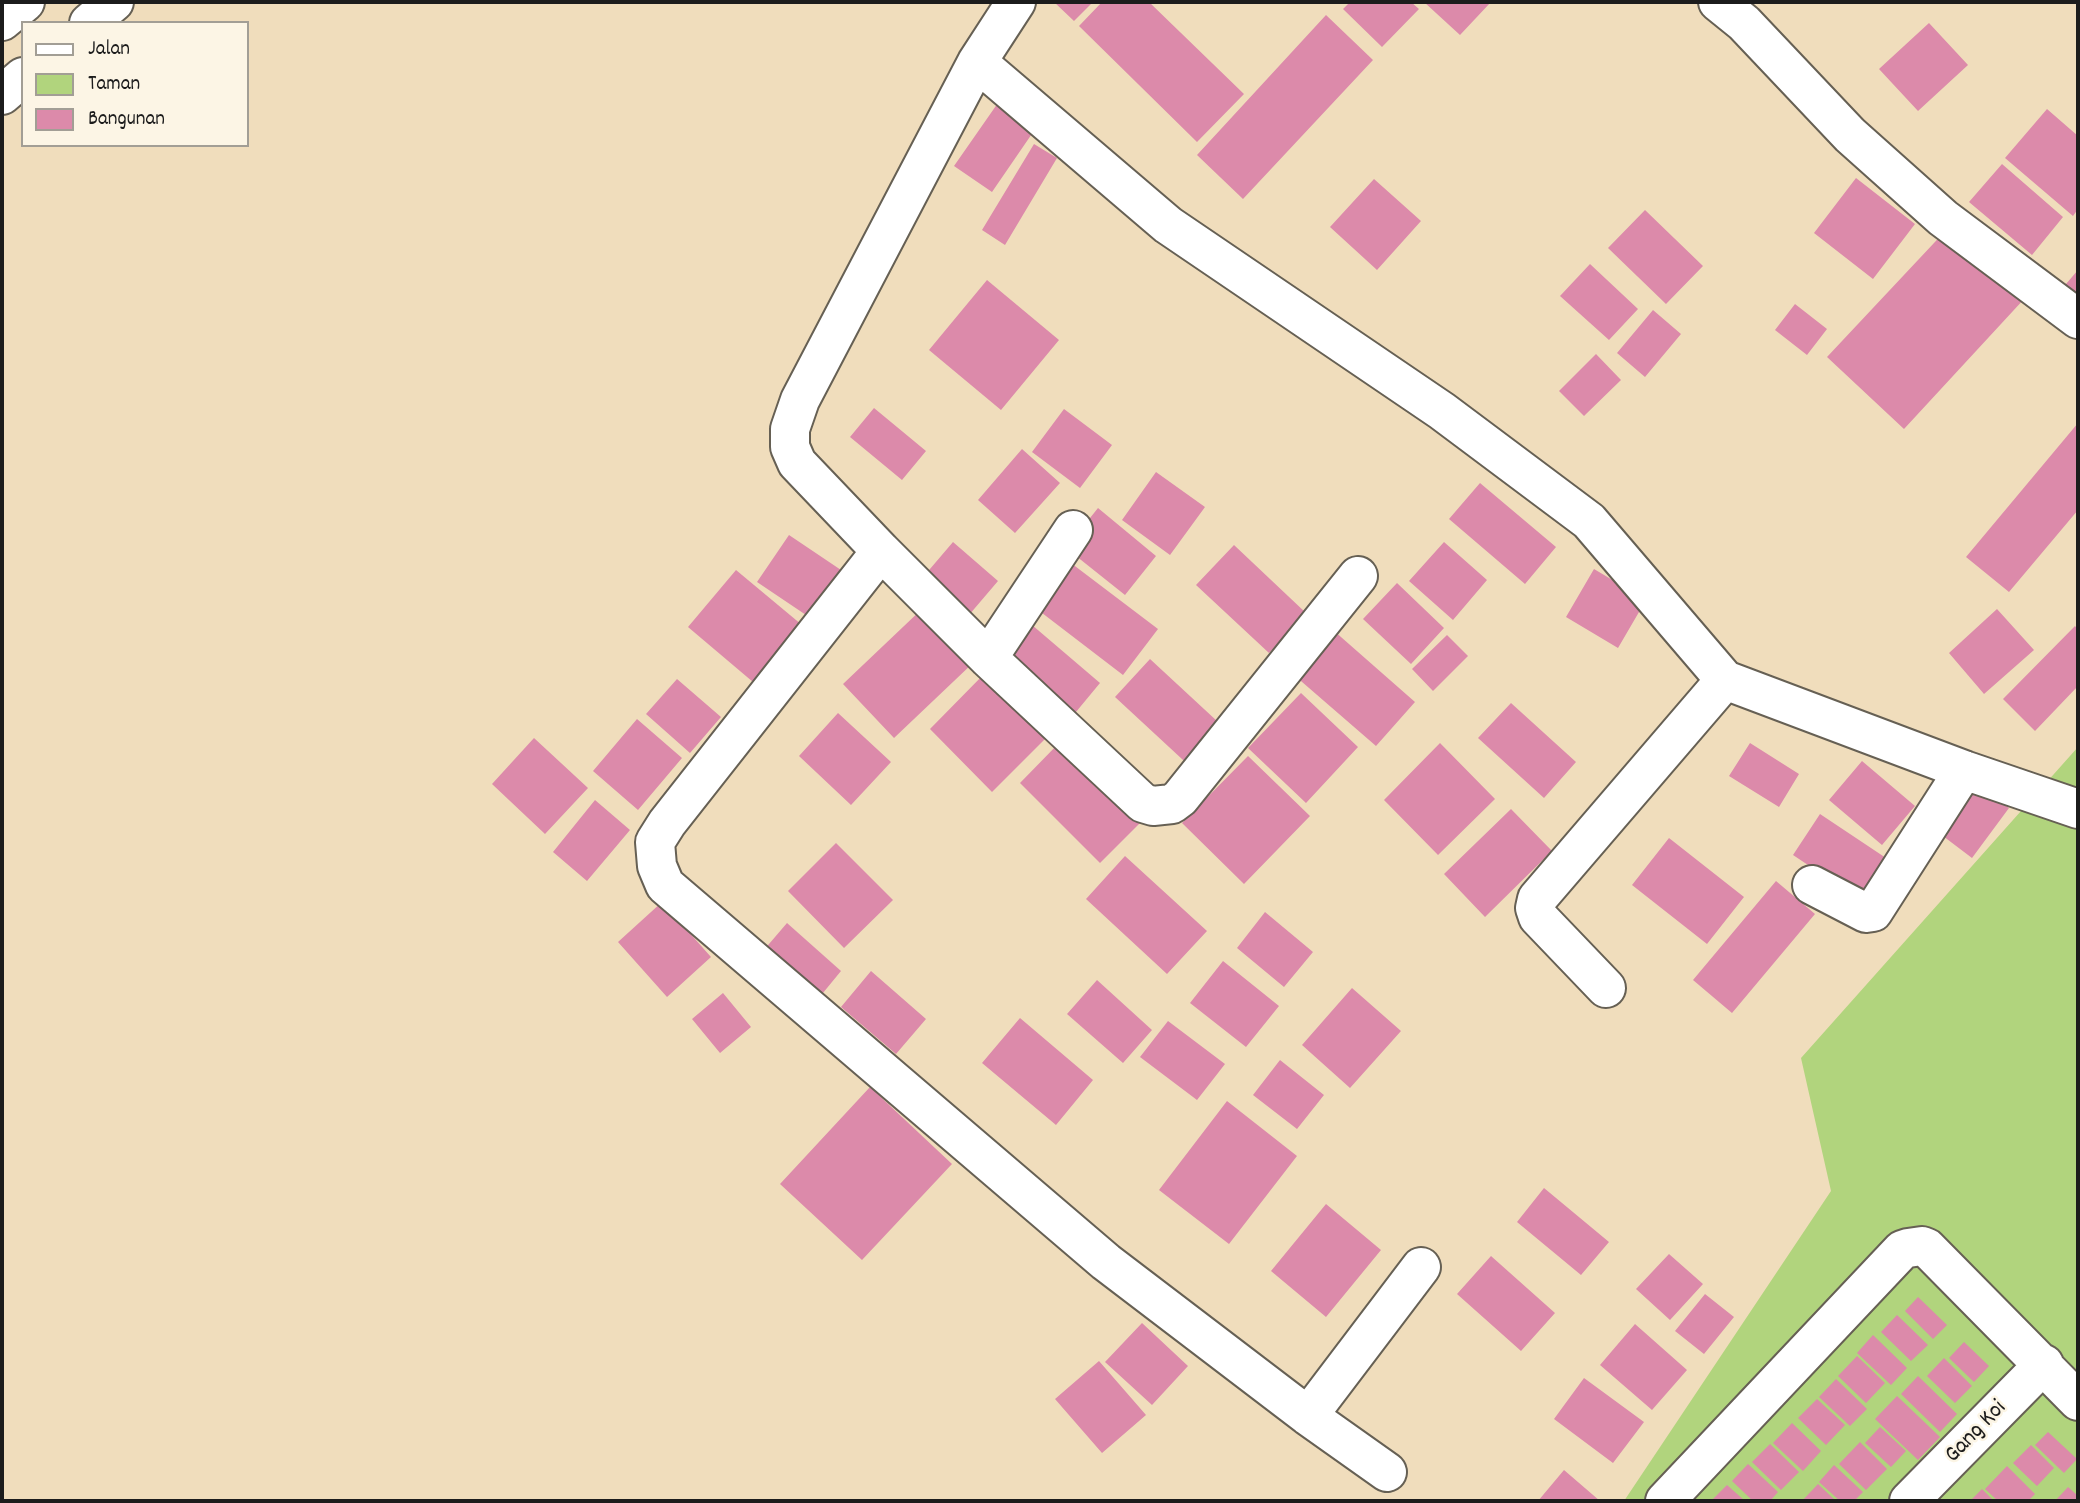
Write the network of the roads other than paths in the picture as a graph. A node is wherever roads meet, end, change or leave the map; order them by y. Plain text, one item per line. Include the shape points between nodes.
1 (24, 2) edge
2 (114, 2) edge
3 (1016, 2) edge
4 (1718, 2) edge
5 (2, 20) edge
6 (91, 21) edge
7 (977, 62) junction
8 (21, 79) edge
9 (2, 94) edge
10 (2078, 319) edge
11 (1073, 530) dead end
12 (881, 551) junction
13 (1358, 576) dead end
14 (989, 658) junction
15 (1725, 680) junction
16 (1964, 770) junction
17 (2078, 809) edge
18 (1812, 885) dead end
19 (1606, 988) dead end
20 (1421, 1267) dead end
21 (2044, 1364) junction
22 (2078, 1401) edge
23 (1308, 1416) junction
24 (1387, 1472) dead end
25 (1665, 1501) edge
26 (1909, 1501) edge

1 - 5 street
2 - 6 street
3 - 7 street
4 - 10 street via 1744,23 1850,135 1943,218
7 - 12 street via 800,400 790,429 790,447 797,463
7 - 15 street via 1168,225 1442,411 1589,521
8 - 9 street
11 - 14 street
12 - 14 street
12 - 23 street via 667,823 655,842 656,866 665,885 1106,1262
13 - 14 street via 1172,804 1143,803
15 - 16 street
15 - 19 street via 1537,899 1538,917
16 - 17 street
16 - 18 street via 1873,912
20 - 23 street
21 - 22 street
21 - 25 street via 1927,1248 1902,1250
21 - 26 street, Gang Koi
23 - 24 street

